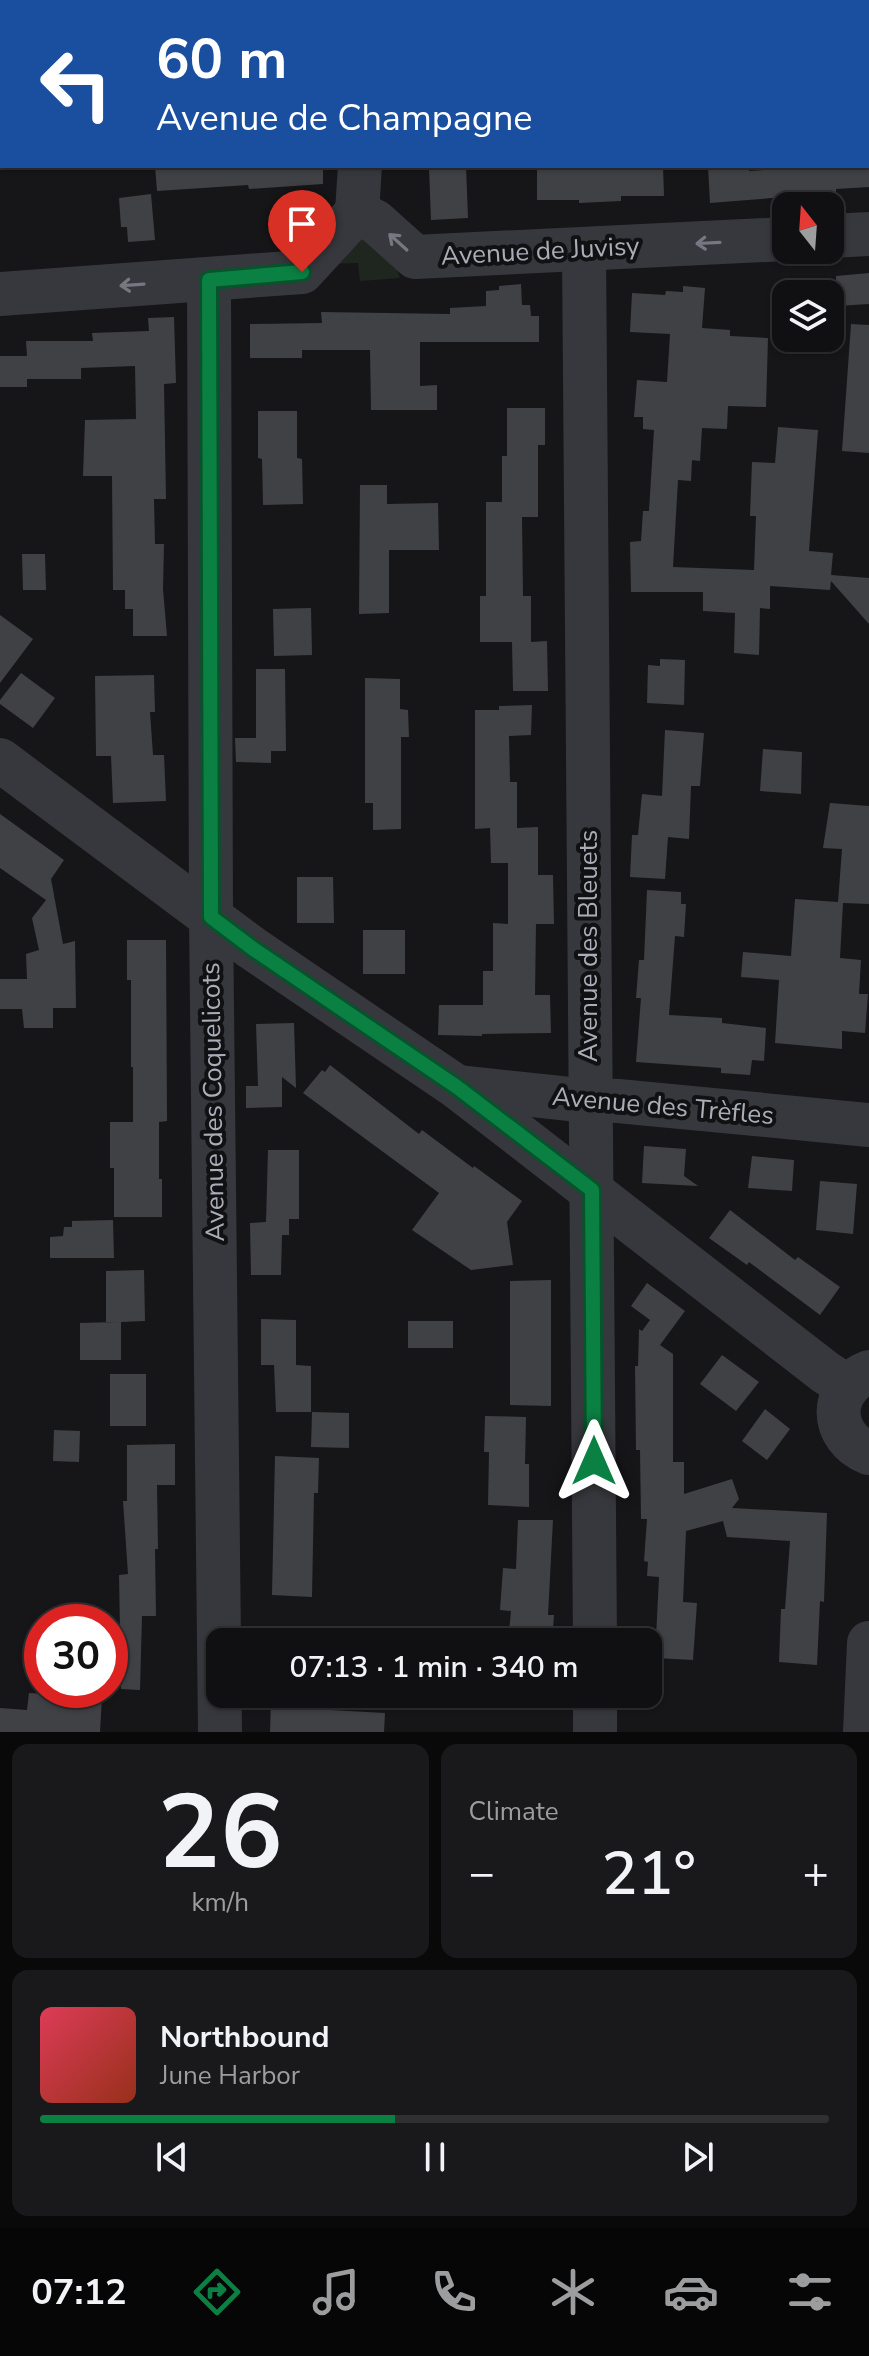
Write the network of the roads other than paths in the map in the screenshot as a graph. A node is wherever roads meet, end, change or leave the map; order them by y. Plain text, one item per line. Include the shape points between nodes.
1 (360, 168) edge
2 (357, 212) junction
3 (869, 234) edge
4 (844, 235) edge
5 (772, 240) edge
6 (584, 250) junction
7 (209, 280) junction
8 (0, 294) edge
9 (0, 760) edge
10 (211, 917) junction
11 (457, 1087) junction
12 (589, 1099) junction
13 (869, 1125) edge
14 (592, 1190) junction
15 (858, 1379) edge
16 (869, 1453) edge
17 (595, 1628) edge
18 (869, 1643) edge
19 (595, 1708) edge
20 (220, 1732) edge
21 (595, 1732) edge
22 (865, 1732) edge

1 - 2 street
6 -> 2 street, Avenue de Juvisy via 415,257
2 - 7 street via 302,272
3 - 4 street
5 -> 6 street, Avenue de Juvisy
6 - 12 street, Avenue des Bleuets
7 -> 8 street
7 - 10 street, Avenue des Coquelicots
9 - 10 street
10 - 11 street
10 - 20 street, Avenue des Coquelicots
11 - 12 street, Avenue des Trèfles
11 - 14 street
12 - 13 street, Avenue des Trèfles
12 - 14 street, Avenue des Bleuets
14 - 15 street via 825,1372
14 - 17 street, Avenue des Bleuets
15 - 16 street via 841,1396 839,1423 845,1436
18 - 22 street
19 - 21 street

